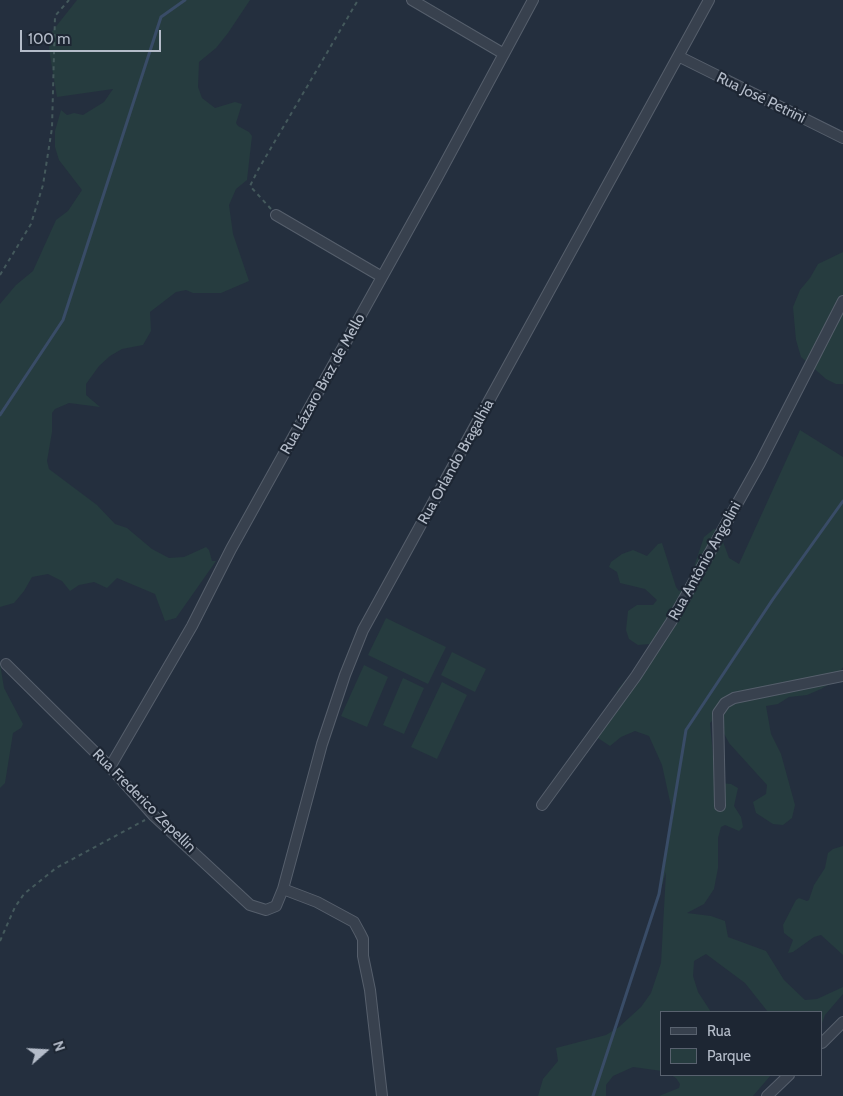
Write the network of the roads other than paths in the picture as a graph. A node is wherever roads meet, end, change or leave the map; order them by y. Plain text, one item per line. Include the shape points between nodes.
1 (412, 0) edge
2 (532, 0) edge
3 (710, 0) edge
4 (504, 54) junction
5 (680, 57) junction
6 (843, 138) edge
7 (276, 214) road end
8 (382, 277) junction
9 (843, 301) edge
10 (6, 664) dead end
11 (843, 676) edge
12 (110, 767) junction
13 (542, 805) dead end
14 (720, 806) dead end
15 (283, 888) junction
16 (843, 1022) edge
17 (823, 1042) edge
18 (788, 1076) edge
19 (382, 1096) edge
20 (767, 1096) edge

1 - 4 street
2 - 4 street, Rua Lázaro Braz de Mello
3 - 5 street, Rua Orlando Bragalhia
4 - 8 street, Rua Lázaro Braz de Mello
5 - 6 street, Rua José Petrini
5 - 15 street, Rua Orlando Bragalhia via 363,630 322,744
7 - 8 street
8 - 12 street, Rua Lázaro Braz de Mello via 192,626
9 - 13 street, Rua Antônio Angolini via 760,463 671,622
10 - 12 street, Rua Frederico Zepellin
11 - 14 street via 734,698 725,703 718,713
12 - 15 street, Rua Frederico Zepellin via 153,816 250,905 266,910 276,906
15 - 19 street via 354,922 363,939
16 - 17 street
18 - 20 street

